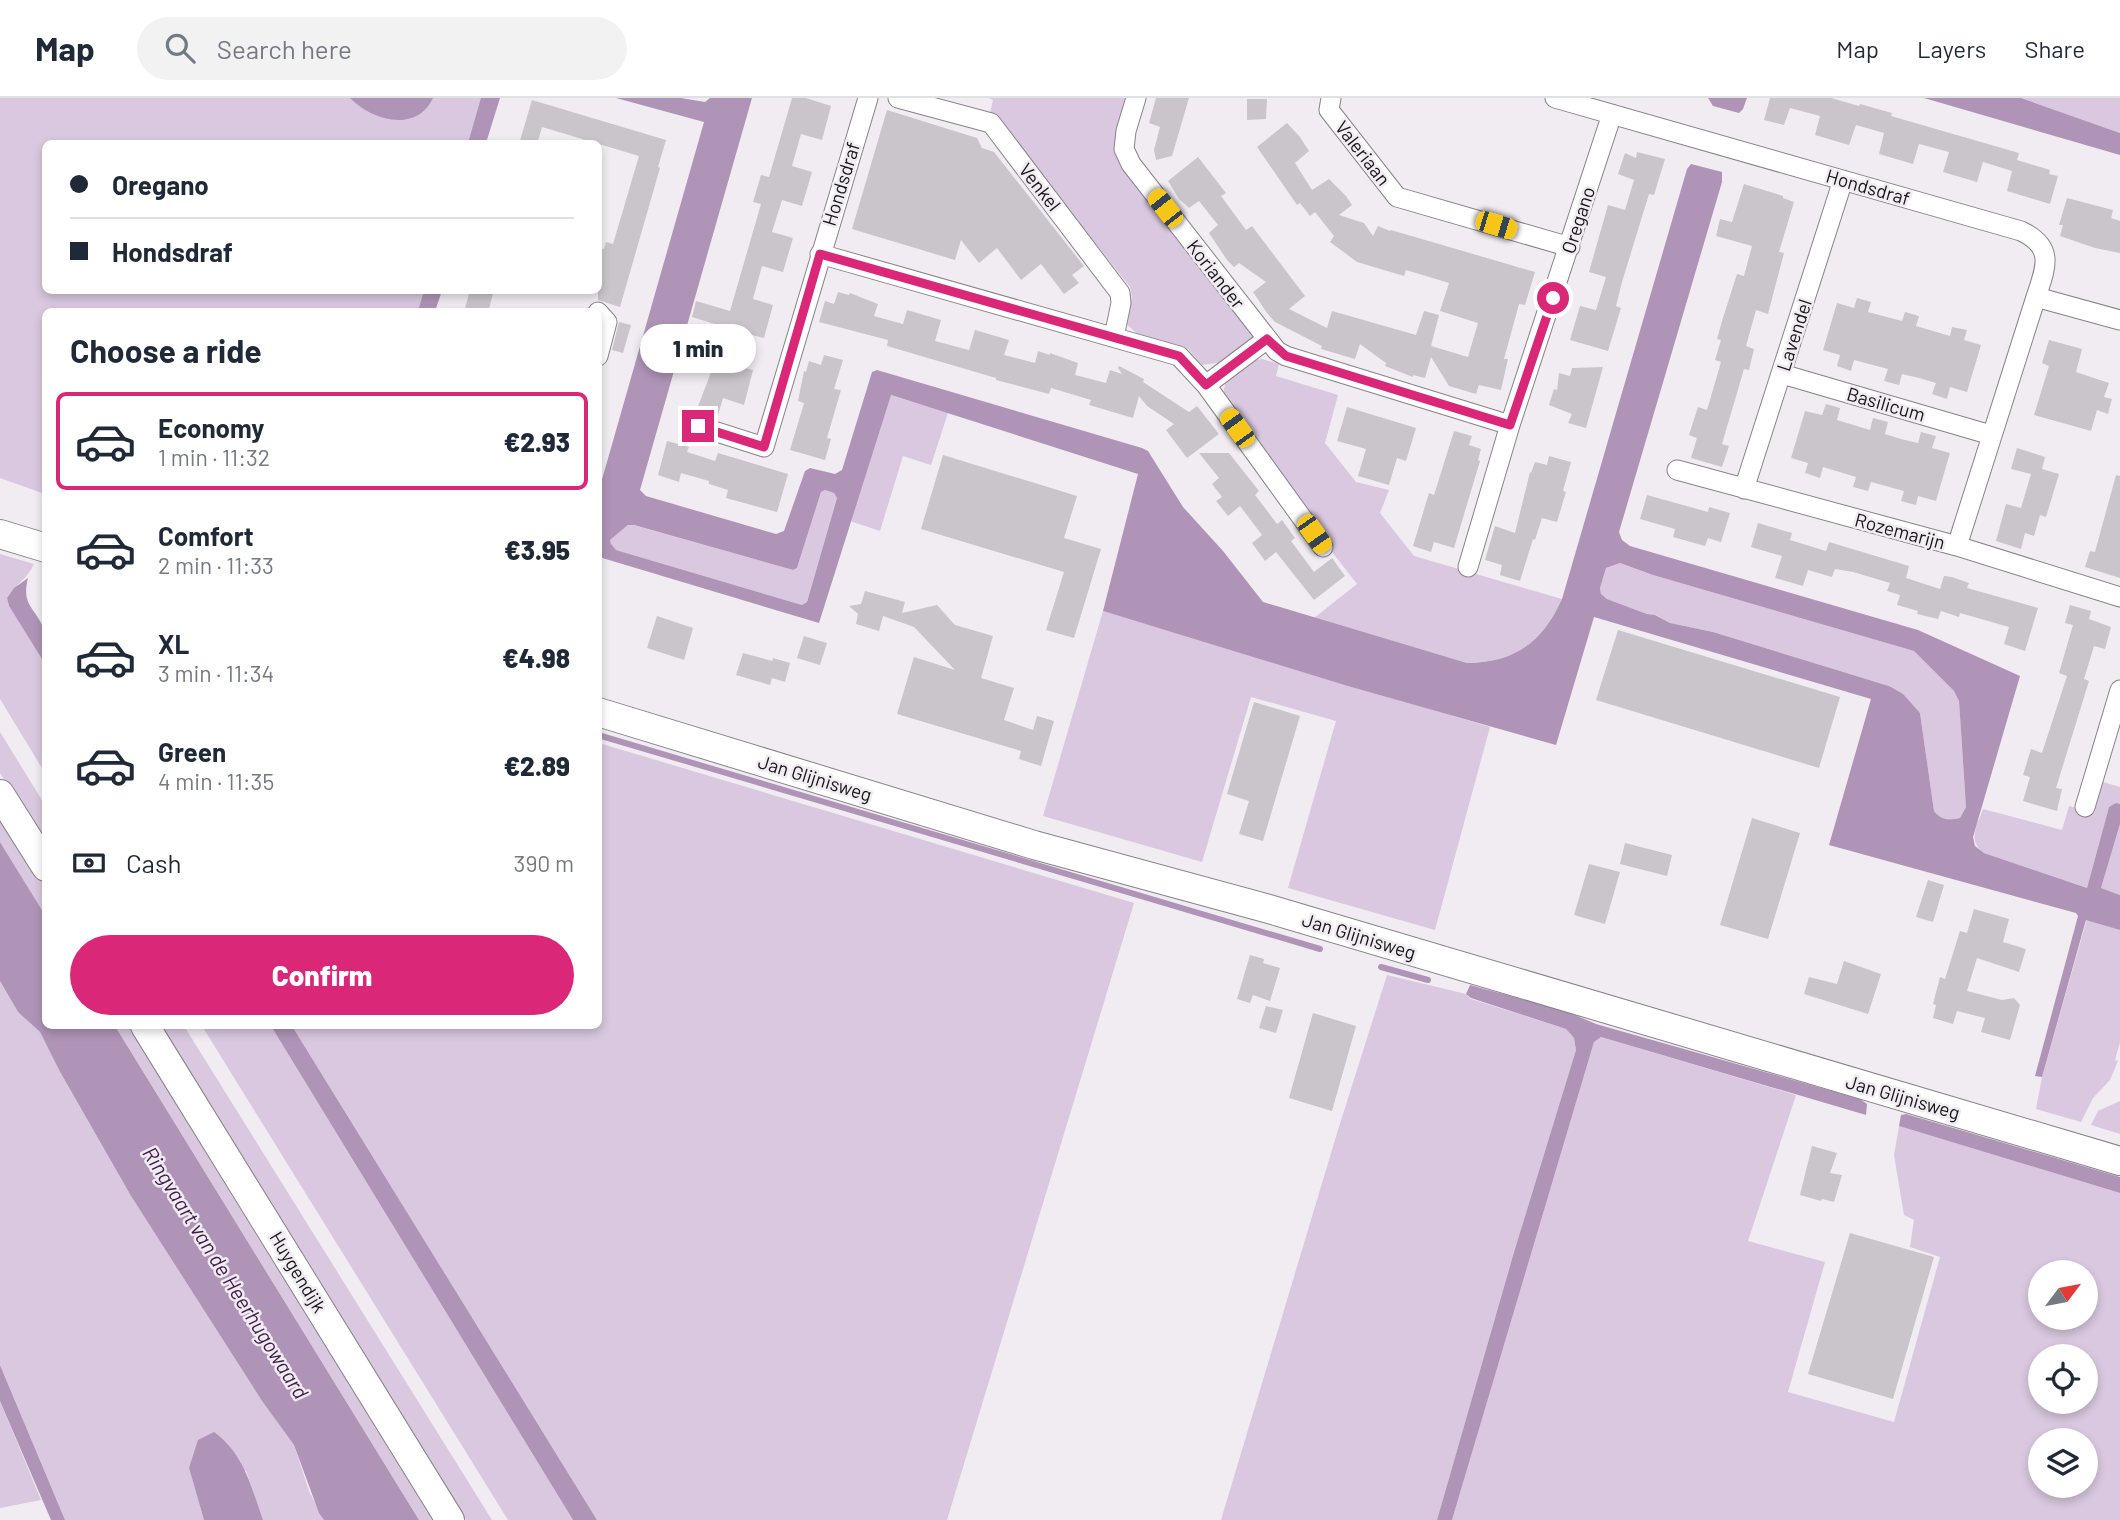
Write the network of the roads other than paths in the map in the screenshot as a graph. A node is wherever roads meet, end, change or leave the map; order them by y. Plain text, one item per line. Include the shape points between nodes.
1 (868, 98) edge
2 (898, 98) edge
3 (1136, 98) edge
4 (1331, 98) edge
5 (1555, 98) edge
6 (1612, 114) junction
7 (1843, 180) junction
8 (1570, 247) junction
9 (820, 254) junction
10 (2036, 297) junction
11 (602, 318) edge
12 (2120, 320) edge
13 (1114, 337) junction
14 (1267, 339) junction
15 (602, 341) edge
16 (1782, 374) junction
17 (1206, 385) junction
18 (1510, 425) junction
19 (698, 426) dead end
20 (1991, 435) junction
21 (1677, 470) dead end
22 (1744, 489) junction
23 (0, 534) edge
24 (1956, 546) junction
25 (42, 547) edge
26 (1323, 547) dead end
27 (1468, 566) dead end
28 (2120, 597) edge
29 (2120, 690) edge
30 (602, 713) edge
31 (0, 794) edge
32 (2085, 807) dead end
33 (42, 861) edge
34 (147, 1029) edge
35 (2120, 1161) edge
36 (450, 1520) edge

1 - 9 street, Hondsdraf
2 - 13 street, Venkel via 991,123 1121,293
3 - 14 street, Koriander via 1124,149 1131,164
4 - 8 street, Valeriaan via 1329,110 1396,197
5 - 6 street, Hondsdraf
6 - 7 street, Hondsdraf
6 - 8 street, Oregano
7 - 10 street, Hondsdraf via 2032,236 2045,254
7 - 16 street, Lavendel
8 - 18 street, Oregano
9 - 13 street
9 - 19 street, Hondsdraf via 764,447
10 - 12 street
10 - 20 street
11 - 15 street via 607,323
13 - 17 street via 1179,356
14 - 17 street
14 - 18 street, Koriander via 1286,356
16 - 20 street, Basilicum
16 - 22 street, Lavendel
17 - 26 street
18 - 27 street, Oregano
20 - 24 street
21 - 22 street, Rozemarijn
22 - 24 street, Rozemarijn
23 - 25 street
24 - 28 street, Rozemarijn
29 - 32 street
30 - 35 street, Jan Glijnisweg via 1034,845 1269,909
31 - 33 street
34 - 36 street, Huygendijk

